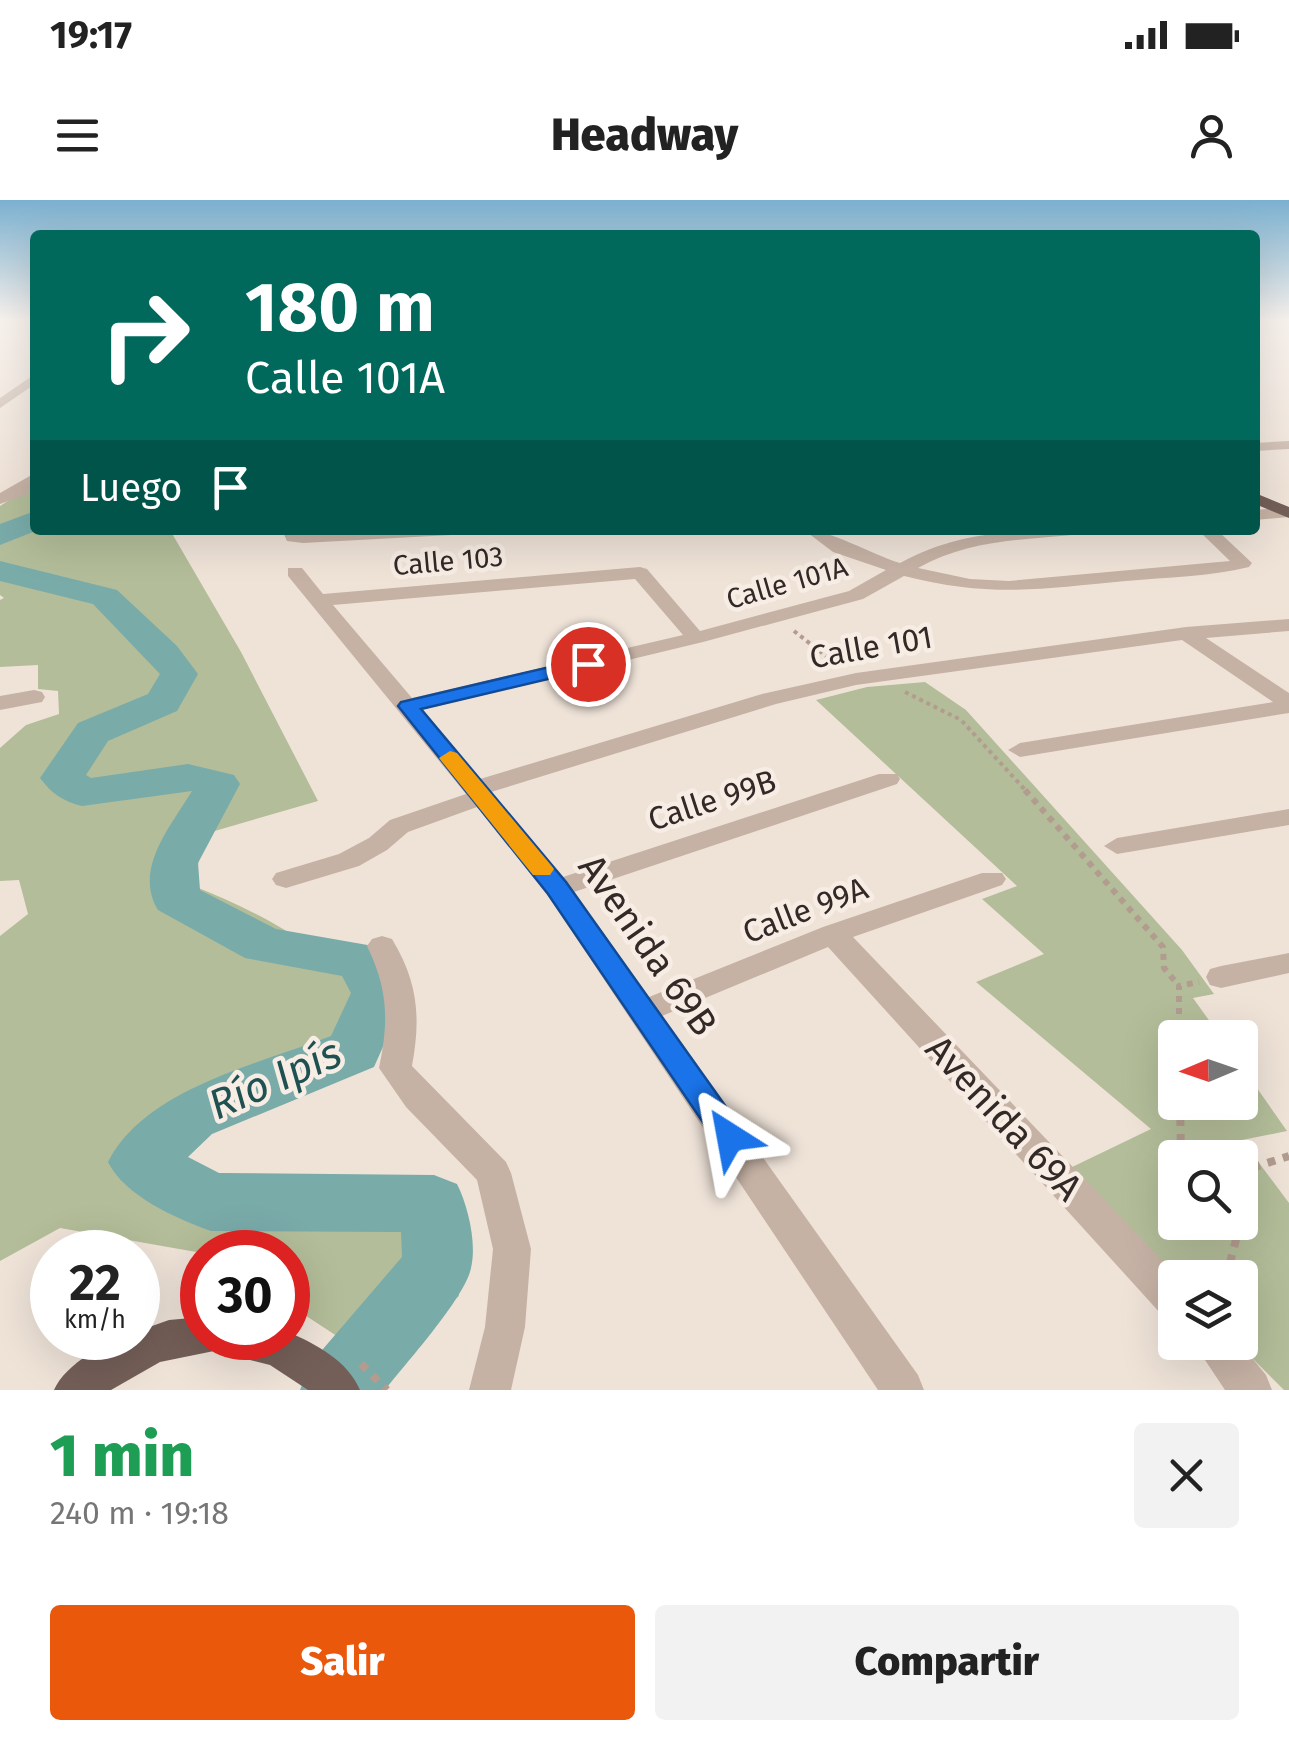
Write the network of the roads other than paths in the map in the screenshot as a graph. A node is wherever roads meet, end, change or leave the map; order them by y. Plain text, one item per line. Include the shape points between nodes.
1 (30, 381) edge
2 (30, 382) edge
3 (0, 385) edge
4 (0, 404) edge
5 (1289, 444) edge
6 (1260, 447) edge
7 (30, 482) edge
8 (0, 499) edge
9 (1260, 500) edge
10 (1289, 512) edge
11 (1260, 515) edge
12 (293, 535) edge
13 (358, 535) edge
14 (816, 535) edge
15 (942, 535) edge
16 (1011, 535) edge
17 (1212, 535) edge
18 (952, 545) junction
19 (901, 569) junction
20 (295, 572) dead end
21 (322, 600) junction
22 (1289, 625) edge
23 (1186, 633) junction
24 (696, 638) junction
25 (34, 697) dead end
26 (0, 703) edge
27 (1289, 704) edge
28 (408, 706) junction
29 (1020, 750) dead end
30 (888, 779) dead end
31 (478, 793) junction
32 (1289, 817) edge
33 (1117, 846) dead end
34 (992, 878) dead end
35 (286, 879) dead end
36 (557, 888) junction
37 (833, 934) junction
38 (382, 946) dead end
39 (1289, 963) edge
40 (1221, 977) road end
41 (644, 1011) junction
42 (1158, 1283) edge
43 (180, 1336) edge
44 (306, 1360) edge
45 (1227, 1360) edge
46 (75, 1390) edge
47 (339, 1390) edge
48 (490, 1390) edge
49 (902, 1390) edge
50 (1251, 1390) edge

1 - 3 street
2 - 4 street
5 - 6 street
7 - 8 street
9 - 10 main road
10 - 11 street
12 - 13 street
14 - 19 street
15 - 18 street
16 - 18 street
17 - 19 street via 1243,563 1038,584 971,585
18 - 19 street
19 - 24 street, Calle 101A via 856,595
20 - 21 street, Avenida 69B
21 - 24 street, Calle 103 via 640,573
21 - 28 street, Avenida 69B
22 - 23 street, Calle 101
23 - 27 street
23 - 31 street, Calle 101 via 864,678 770,699
24 - 28 street, Calle 101A
25 - 26 street
27 - 29 street
28 - 31 street, Avenida 69B
30 - 36 street, Calle 99B
31 - 35 street, Calle 101 via 400,826 349,860
31 - 36 street, Avenida 69B
32 - 33 street
34 - 37 street, Calle 99A
36 - 41 street, Avenida 69B
37 - 41 street, Calle 99A
37 - 42 street, Avenida 69A
38 - 48 street via 398,976 406,1017 395,1068 492,1173 512,1249 505,1327
39 - 40 street
41 - 49 street, Avenida 69B
43 - 46 main road via 108,1367
44 - 47 main road
45 - 50 street

